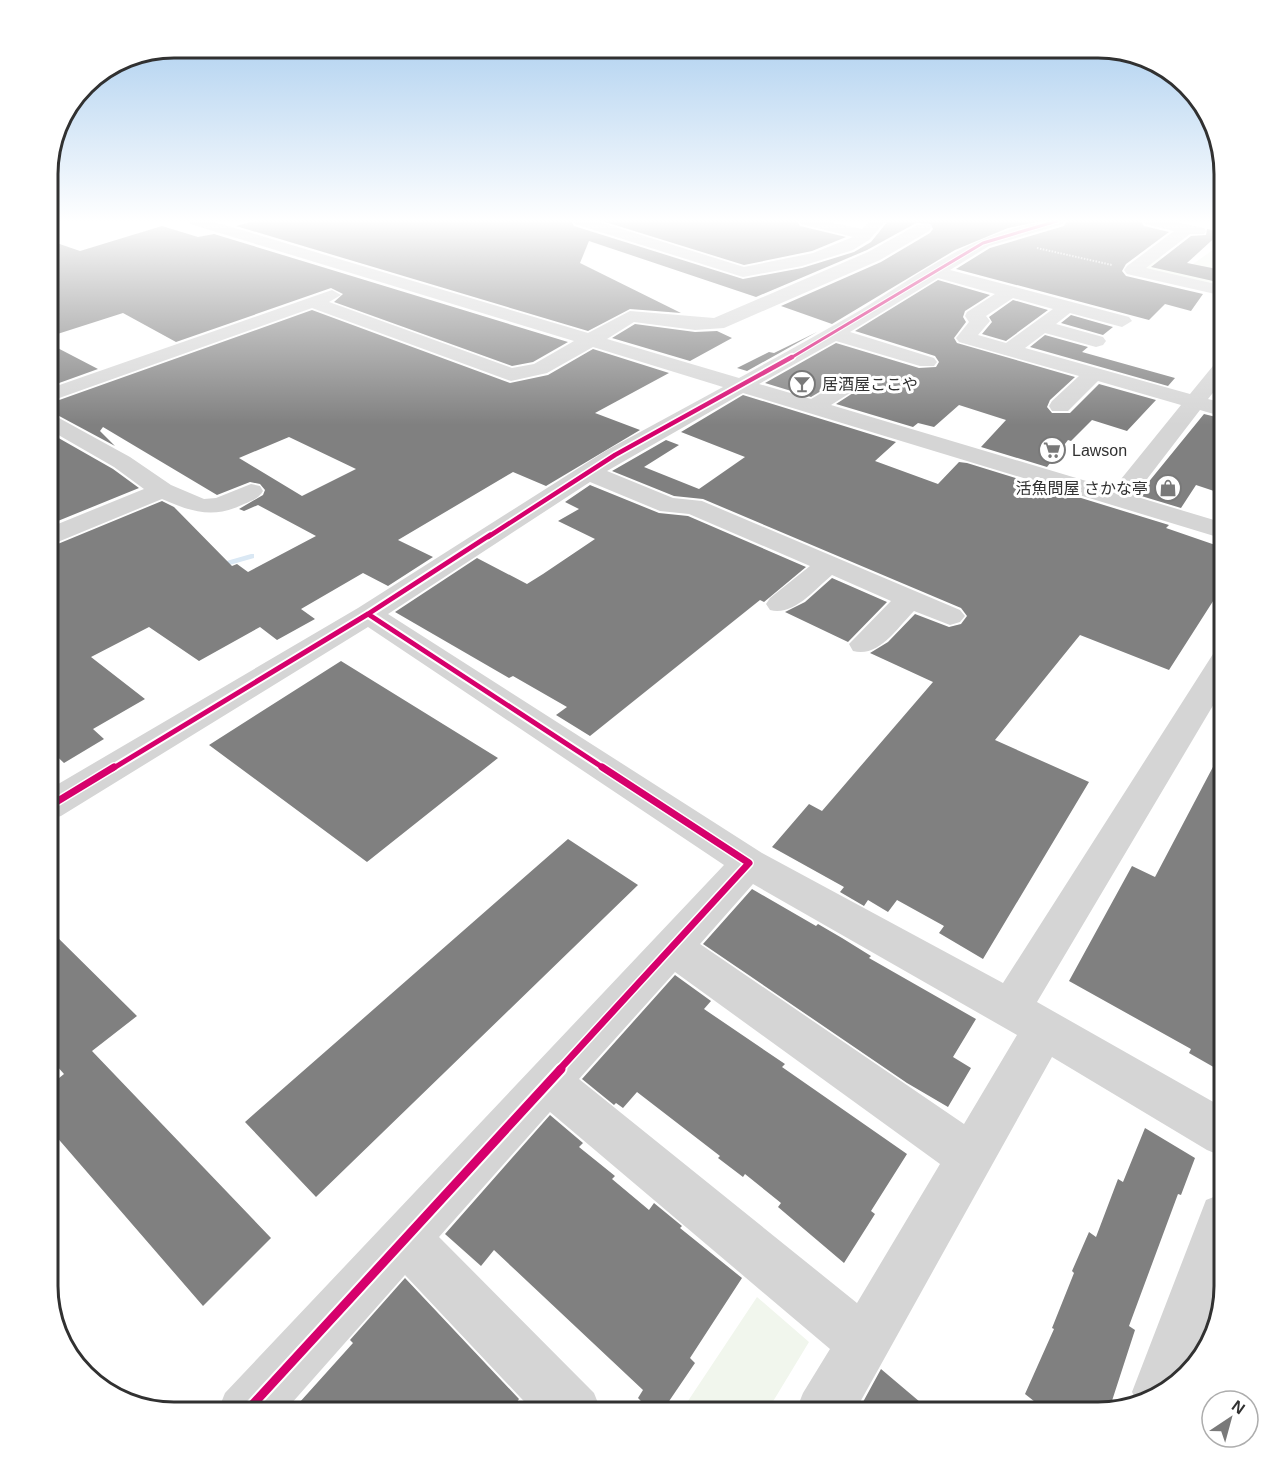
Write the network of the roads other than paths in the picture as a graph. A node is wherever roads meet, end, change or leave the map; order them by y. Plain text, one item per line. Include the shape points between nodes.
1 (348, 289) edge
2 (422, 289) edge
3 (797, 289) edge
4 (905, 289) edge
5 (1000, 289) edge
6 (1010, 292) junction
7 (312, 302) junction
8 (1068, 307) junction
9 (1122, 321) dead end
10 (1042, 326) junction
11 (835, 334) junction
12 (587, 339) junction
13 (1096, 341) dead end
14 (1010, 350) junction
15 (927, 362) dead end
16 (1093, 374) junction
17 (1214, 379) edge
18 (854, 382) dead end
19 (744, 385) junction
20 (59, 392) edge
21 (1197, 402) junction
22 (815, 406) junction
23 (1060, 406) dead end
24 (1214, 407) edge
25 (59, 425) edge
26 (588, 472) junction
27 (162, 490) junction
28 (251, 490) dead end
29 (1118, 499) junction
30 (1214, 528) edge
31 (59, 534) edge
32 (829, 564) junction
33 (910, 599) junction
34 (780, 604) dead end
35 (368, 614) junction
36 (950, 616) dead end
37 (864, 644) dead end
38 (1214, 679) edge
39 (58, 792) edge
40 (749, 863) junction
41 (672, 947) junction
42 (1027, 1019) junction
43 (548, 1082) junction
44 (1214, 1128) edge
45 (970, 1157) junction
46 (405, 1239) junction
47 (1214, 1245) edge
48 (863, 1342) junction
49 (1164, 1382) edge
50 (255, 1402) edge
51 (563, 1402) edge
52 (829, 1402) edge

1 - 7 street
2 - 12 street
3 - 12 street via 717,324 691,325 642,315
4 - 11 street
5 - 6 street
6 - 8 street
6 - 14 street via 974,316 980,321 966,338
7 - 12 street via 511,375 540,369
7 - 20 street
8 - 9 street
8 - 10 street
10 - 13 street
10 - 14 street
11 - 15 street
11 - 19 street
12 - 19 street
14 - 16 street
16 - 21 street
16 - 23 street
17 - 21 street
18 - 22 street
19 - 22 street
19 - 26 street
21 - 24 street
21 - 29 street
22 - 29 street
25 - 27 street
26 - 32 street via 669,506 693,506
26 - 35 street
27 - 28 street via 202,507 220,508
27 - 31 street
29 - 30 street
32 - 33 street
32 - 34 street
33 - 36 street
33 - 37 street
35 - 39 street
35 - 40 street
38 - 42 street
40 - 41 street
40 - 42 street
41 - 43 street
41 - 45 street
42 - 44 street
42 - 45 street
43 - 46 street
43 - 48 street
45 - 48 street
46 - 50 street
46 - 51 street
47 - 49 street
48 - 52 street

